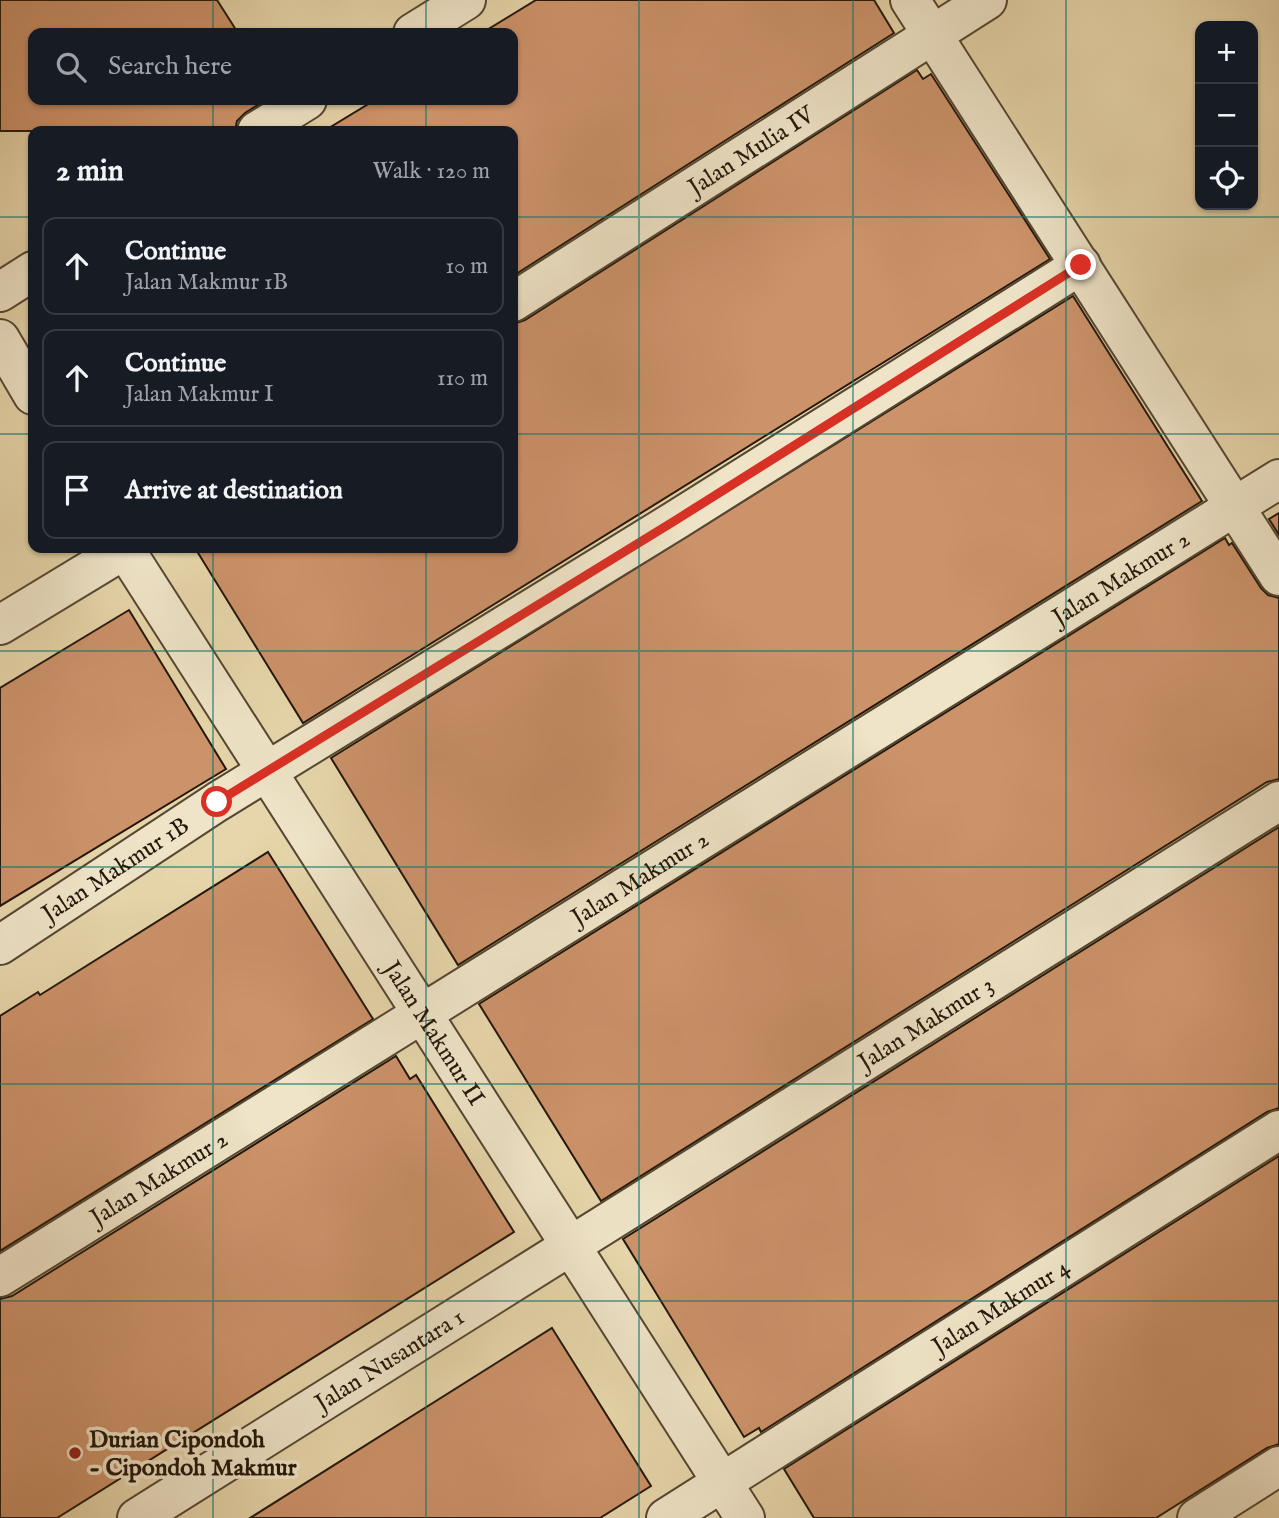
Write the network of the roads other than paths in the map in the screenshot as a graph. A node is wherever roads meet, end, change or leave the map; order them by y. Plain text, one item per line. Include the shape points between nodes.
1 (466, 0) edge
2 (910, 0) edge
3 (988, 0) edge
4 (421, 28) edge
5 (930, 34) junction
6 (299, 105) edge
7 (265, 126) edge
8 (1081, 265) junction
9 (28, 274) edge
10 (0, 292) edge
11 (518, 299) edge
12 (0, 339) edge
13 (28, 387) edge
14 (1279, 479) edge
15 (1234, 507) junction
16 (118, 553) edge
17 (129, 553) edge
18 (1279, 576) edge
19 (0, 625) edge
20 (267, 771) junction
21 (1279, 801) edge
22 (0, 945) edge
23 (422, 1013) junction
24 (1279, 1130) edge
25 (571, 1247) junction
26 (0, 1278) edge
27 (1279, 1466) edge
28 (722, 1482) junction
29 (137, 1518) edge
30 (666, 1518) edge
31 (746, 1518) edge
32 (1197, 1518) edge

1 - 4 street
2 - 5 street
3 - 5 street, Jalan Mulia IV
5 - 8 street
5 - 11 street, Jalan Mulia IV
6 - 7 street
8 - 15 street
8 - 20 street, Jalan Makmur 1B
9 - 10 street
12 - 13 street
14 - 15 street, Jalan Makmur 2
15 - 18 street
15 - 23 street, Jalan Makmur 2
16 - 19 street
17 - 20 street, Jalan Makmur II
20 - 22 street, Jalan Makmur 1B
20 - 23 street, Jalan Makmur II
21 - 25 street, Jalan Makmur 3
23 - 25 street, Jalan Makmur II
23 - 26 street, Jalan Makmur 2
24 - 28 street, Jalan Makmur 4
25 - 28 street, Jalan Makmur II
25 - 29 street, Jalan Nusantara 1
27 - 32 street
28 - 30 street, Jalan Makmur 4
28 - 31 street, Jalan Makmur II

